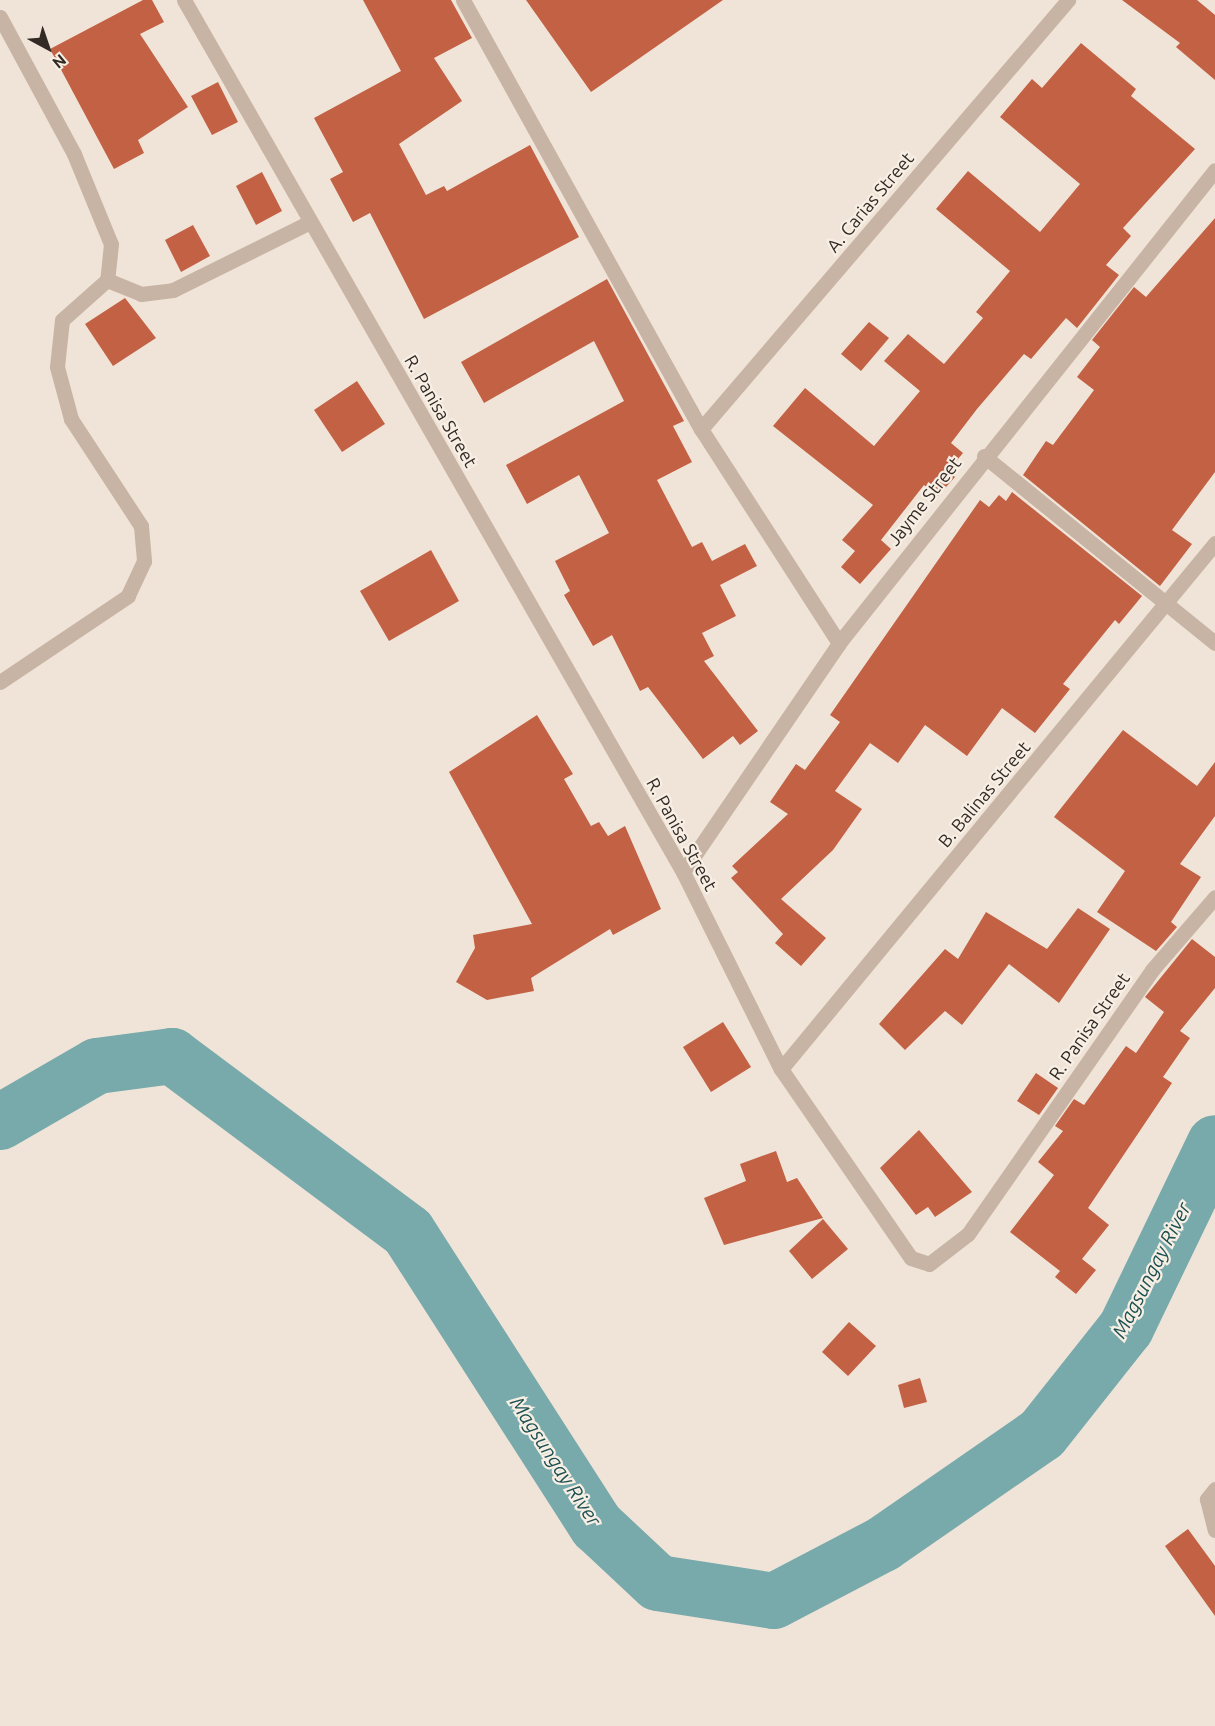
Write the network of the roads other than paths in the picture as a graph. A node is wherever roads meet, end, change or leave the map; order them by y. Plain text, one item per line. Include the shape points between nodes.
1 (184, 0) edge
2 (463, 0) edge
3 (1068, 0) edge
4 (0, 17) edge
5 (1215, 170) edge
6 (310, 222) junction
7 (108, 280) junction
8 (702, 429) junction
9 (984, 456) junction
10 (1215, 543) edge
11 (1166, 606) junction
12 (839, 644) junction
13 (1215, 644) edge
14 (0, 682) edge
15 (683, 872) junction
16 (1215, 897) edge
17 (781, 1069) junction
18 (1215, 1489) edge
19 (1215, 1530) edge

1 - 6 street, R. Panisa Street
2 - 8 street
3 - 8 street, A. Carias Street
4 - 7 street via 75,154 111,244
5 - 9 street, Jayme Street
6 - 7 street via 173,290 141,294
6 - 15 street, R. Panisa Street
7 - 14 street via 62,320 57,367 71,419 141,526 144,561 128,596
8 - 12 street
9 - 11 street
9 - 12 street, Jayme Street
10 - 11 street, B. Balinas Street
11 - 13 street
11 - 17 street, B. Balinas Street
12 - 15 street, Jayme Street
15 - 17 street, R. Panisa Street
16 - 17 street, R. Panisa Street via 1152,970 968,1234 930,1264 911,1258
18 - 19 street via 1207,1499

